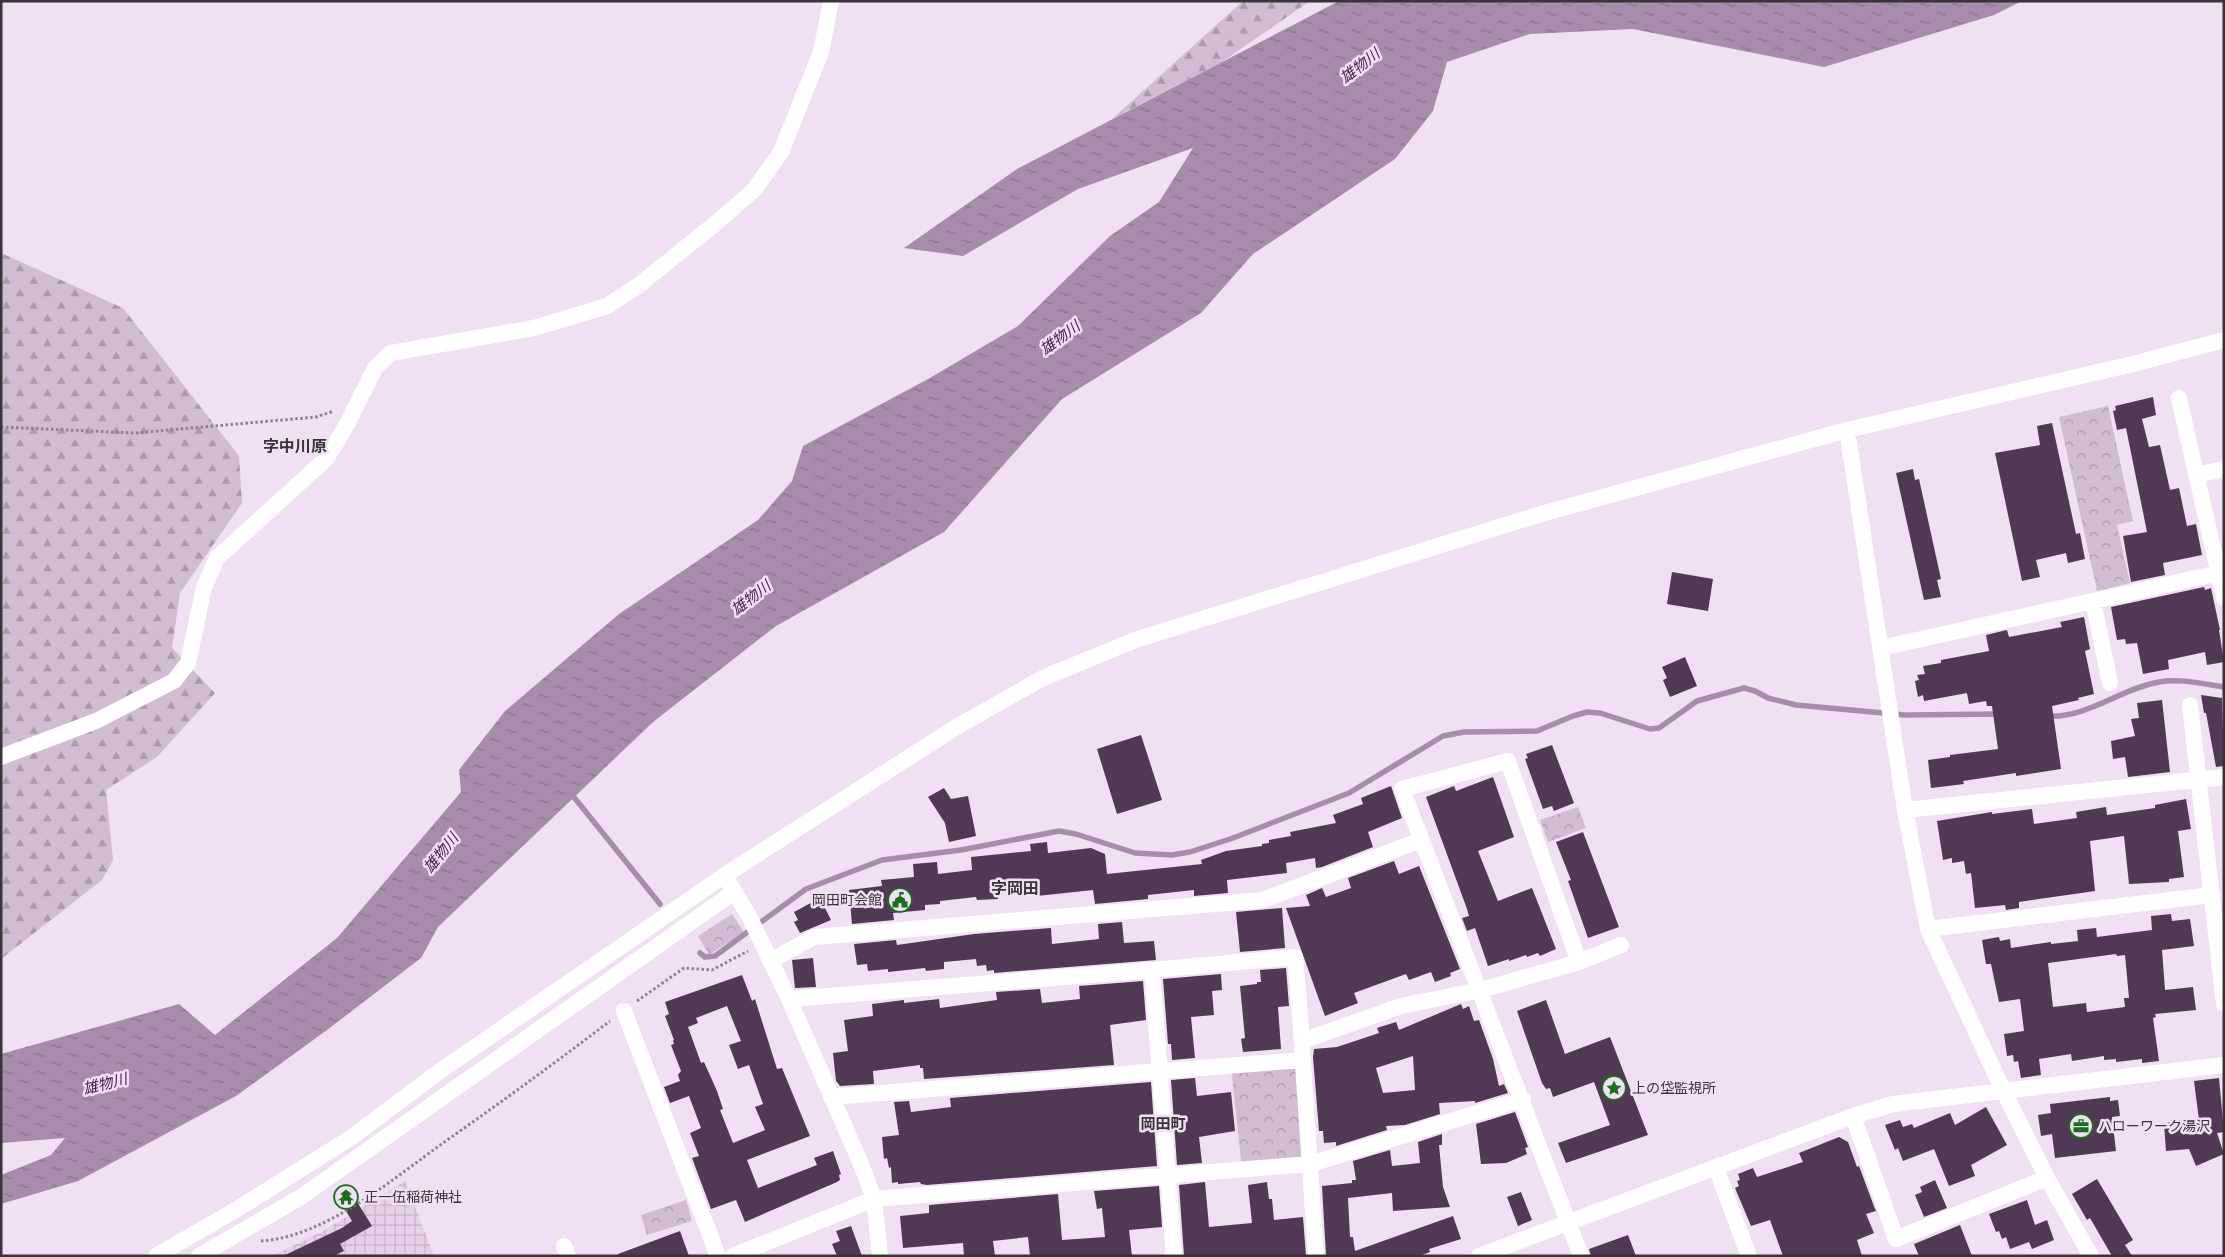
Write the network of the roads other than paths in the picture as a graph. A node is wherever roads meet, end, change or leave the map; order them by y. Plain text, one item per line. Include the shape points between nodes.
1 (831, 1) edge
2 (2224, 340) edge
3 (2179, 398) dead end
4 (1847, 430) junction
5 (2224, 469) edge
6 (2196, 476) junction
7 (2219, 573) junction
8 (2223, 593) edge
9 (2093, 601) junction
10 (1881, 648) junction
11 (2110, 683) dead end
12 (2190, 705) dead end
13 (1, 757) edge
14 (2224, 777) edge
15 (2198, 780) junction
16 (1905, 810) junction
17 (1421, 840) junction
18 (725, 875) junction
19 (734, 892) junction
20 (2212, 895) junction
21 (2219, 924) edge
22 (1928, 930) junction
23 (1621, 945) dead end
24 (770, 961) junction
25 (1579, 962) junction
26 (1152, 970) junction
27 (1481, 990) junction
28 (789, 999) junction
29 (2224, 1004) edge
30 (624, 1011) road end
31 (1302, 1041) junction
32 (1302, 1060) junction
33 (2224, 1064) edge
34 (1158, 1072) junction
35 (2003, 1090) junction
36 (831, 1097) junction
37 (1523, 1099) junction
38 (1853, 1116) junction
39 (1310, 1164) junction
40 (1716, 1168) junction
41 (1168, 1176) junction
42 (2048, 1178) junction
43 (874, 1200) junction
44 (1569, 1223) junction
45 (156, 1256) edge
46 (198, 1256) edge
47 (718, 1256) edge
48 (733, 1256) edge
49 (880, 1256) edge
50 (1174, 1256) edge
51 (1316, 1256) edge
52 (1479, 1256) edge
53 (1581, 1256) edge
54 (1749, 1256) edge
55 (2091, 1256) edge

1 - 13 street via 821,52 781,152 754,190 639,285 607,306 534,328 391,353 375,368 326,459 217,558 204,587 188,663 174,681 96,721
2 - 4 street
3 - 6 street
4 - 10 street
4 - 18 street via 1541,514 1135,640 1043,678 958,726
5 - 6 street
6 - 7 street
7 - 8 street
7 - 9 street
9 - 10 street
9 - 11 street
10 - 16 street
12 - 15 street
14 - 15 street
15 - 16 street
15 - 20 street
16 - 22 street
17 - 24 street via 1263,900 814,937
17 - 25 street via 1402,789 1508,762
17 - 27 street
18 - 19 street
18 - 45 street via 440,1071 352,1137
19 - 24 street
19 - 46 street via 301,1197
20 - 21 street
20 - 22 street
21 - 29 street
22 - 35 street
23 - 25 street
24 - 28 street
25 - 27 street
26 - 28 street
26 - 31 street via 1295,957
26 - 34 street
27 - 31 street via 1401,1006
27 - 37 street
28 - 36 street
30 - 47 street
31 - 32 street
32 - 34 street
32 - 39 street
33 - 35 street
34 - 36 street
34 - 41 street
35 - 38 street via 1893,1104
35 - 42 street
36 - 43 street
37 - 39 street
37 - 44 street
38 - 40 street
38 - 42 street via 1896,1239
39 - 41 street
39 - 51 street
40 - 44 street
40 - 54 street
41 - 43 street
41 - 50 street
42 - 55 street
43 - 48 street
43 - 49 street
44 - 52 street
44 - 53 street

